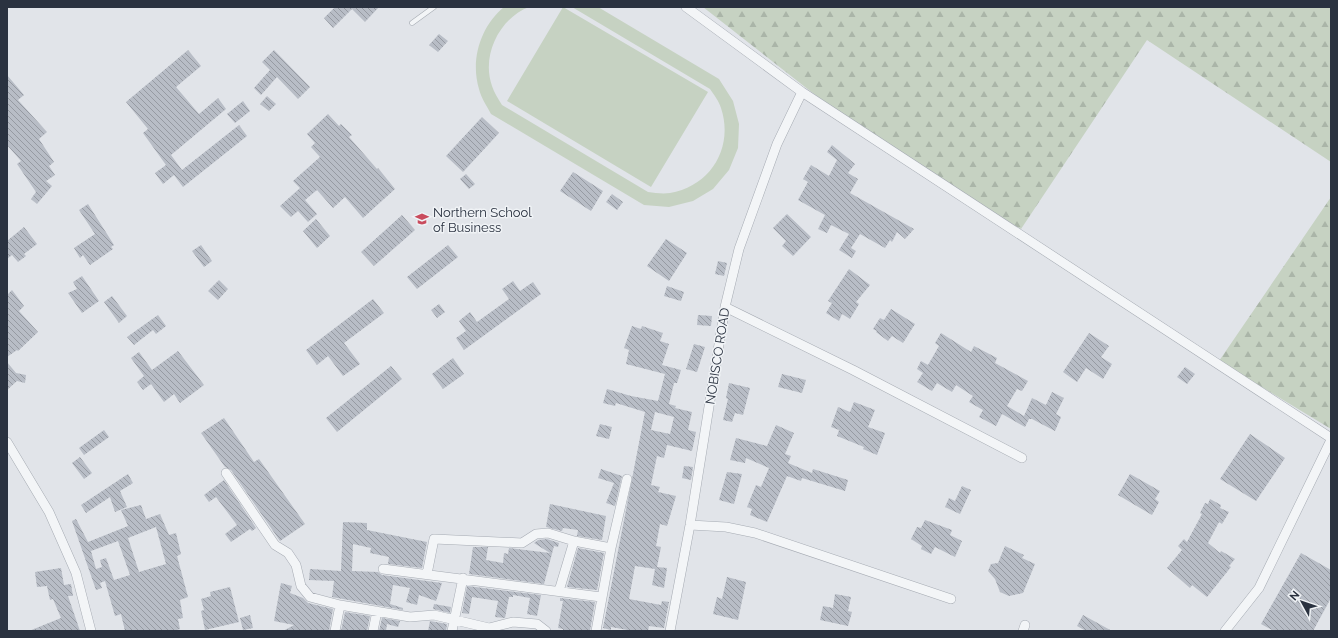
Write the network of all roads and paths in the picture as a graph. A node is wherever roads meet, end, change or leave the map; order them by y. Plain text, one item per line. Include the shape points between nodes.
1 (434, 7) edge
2 (686, 7) edge
3 (412, 23) dead end
4 (802, 92) junction
5 (725, 307) junction
6 (1331, 439) edge
7 (7, 442) edge
8 (1022, 458) dead end
9 (226, 473) dead end
10 (627, 479) dead end
11 (690, 525) junction
12 (574, 541) junction
13 (610, 548) junction
14 (383, 569) dead end
15 (427, 574) junction
16 (462, 578) junction
17 (559, 591) junction
18 (601, 597) junction
19 (951, 599) dead end
20 (340, 605) junction
21 (377, 611) junction
22 (454, 620) junction
23 (489, 630) edge
24 (91, 631) edge
25 (335, 631) edge
26 (373, 631) edge
27 (452, 631) edge
28 (546, 631) edge
29 (596, 631) edge
30 (670, 631) edge
31 (1225, 631) edge

1 - 3 lane
2 - 4 street
4 - 5 street, NOBISCO ROAD via 777,144 739,249
4 - 6 street
5 - 8 street
5 - 11 street, NOBISCO ROAD
6 - 31 street via 1258,588
7 - 24 street via 49,512 76,573
9 - 20 street via 275,544 288,553 296,565 301,586 310,597
10 - 13 street
11 - 19 street via 726,527 755,533
11 - 30 street, NOBISCO ROAD
12 - 13 street
12 - 15 street via 548,533 536,534 522,543 434,539
12 - 17 street
13 - 18 street
14 - 15 street
15 - 16 street
16 - 17 street
16 - 22 street
17 - 18 street
18 - 29 street
20 - 21 street
20 - 25 street
21 - 22 street via 410,617 434,616
21 - 26 street
22 - 23 street
22 - 27 street
23 - 28 street via 513,622 537,624

